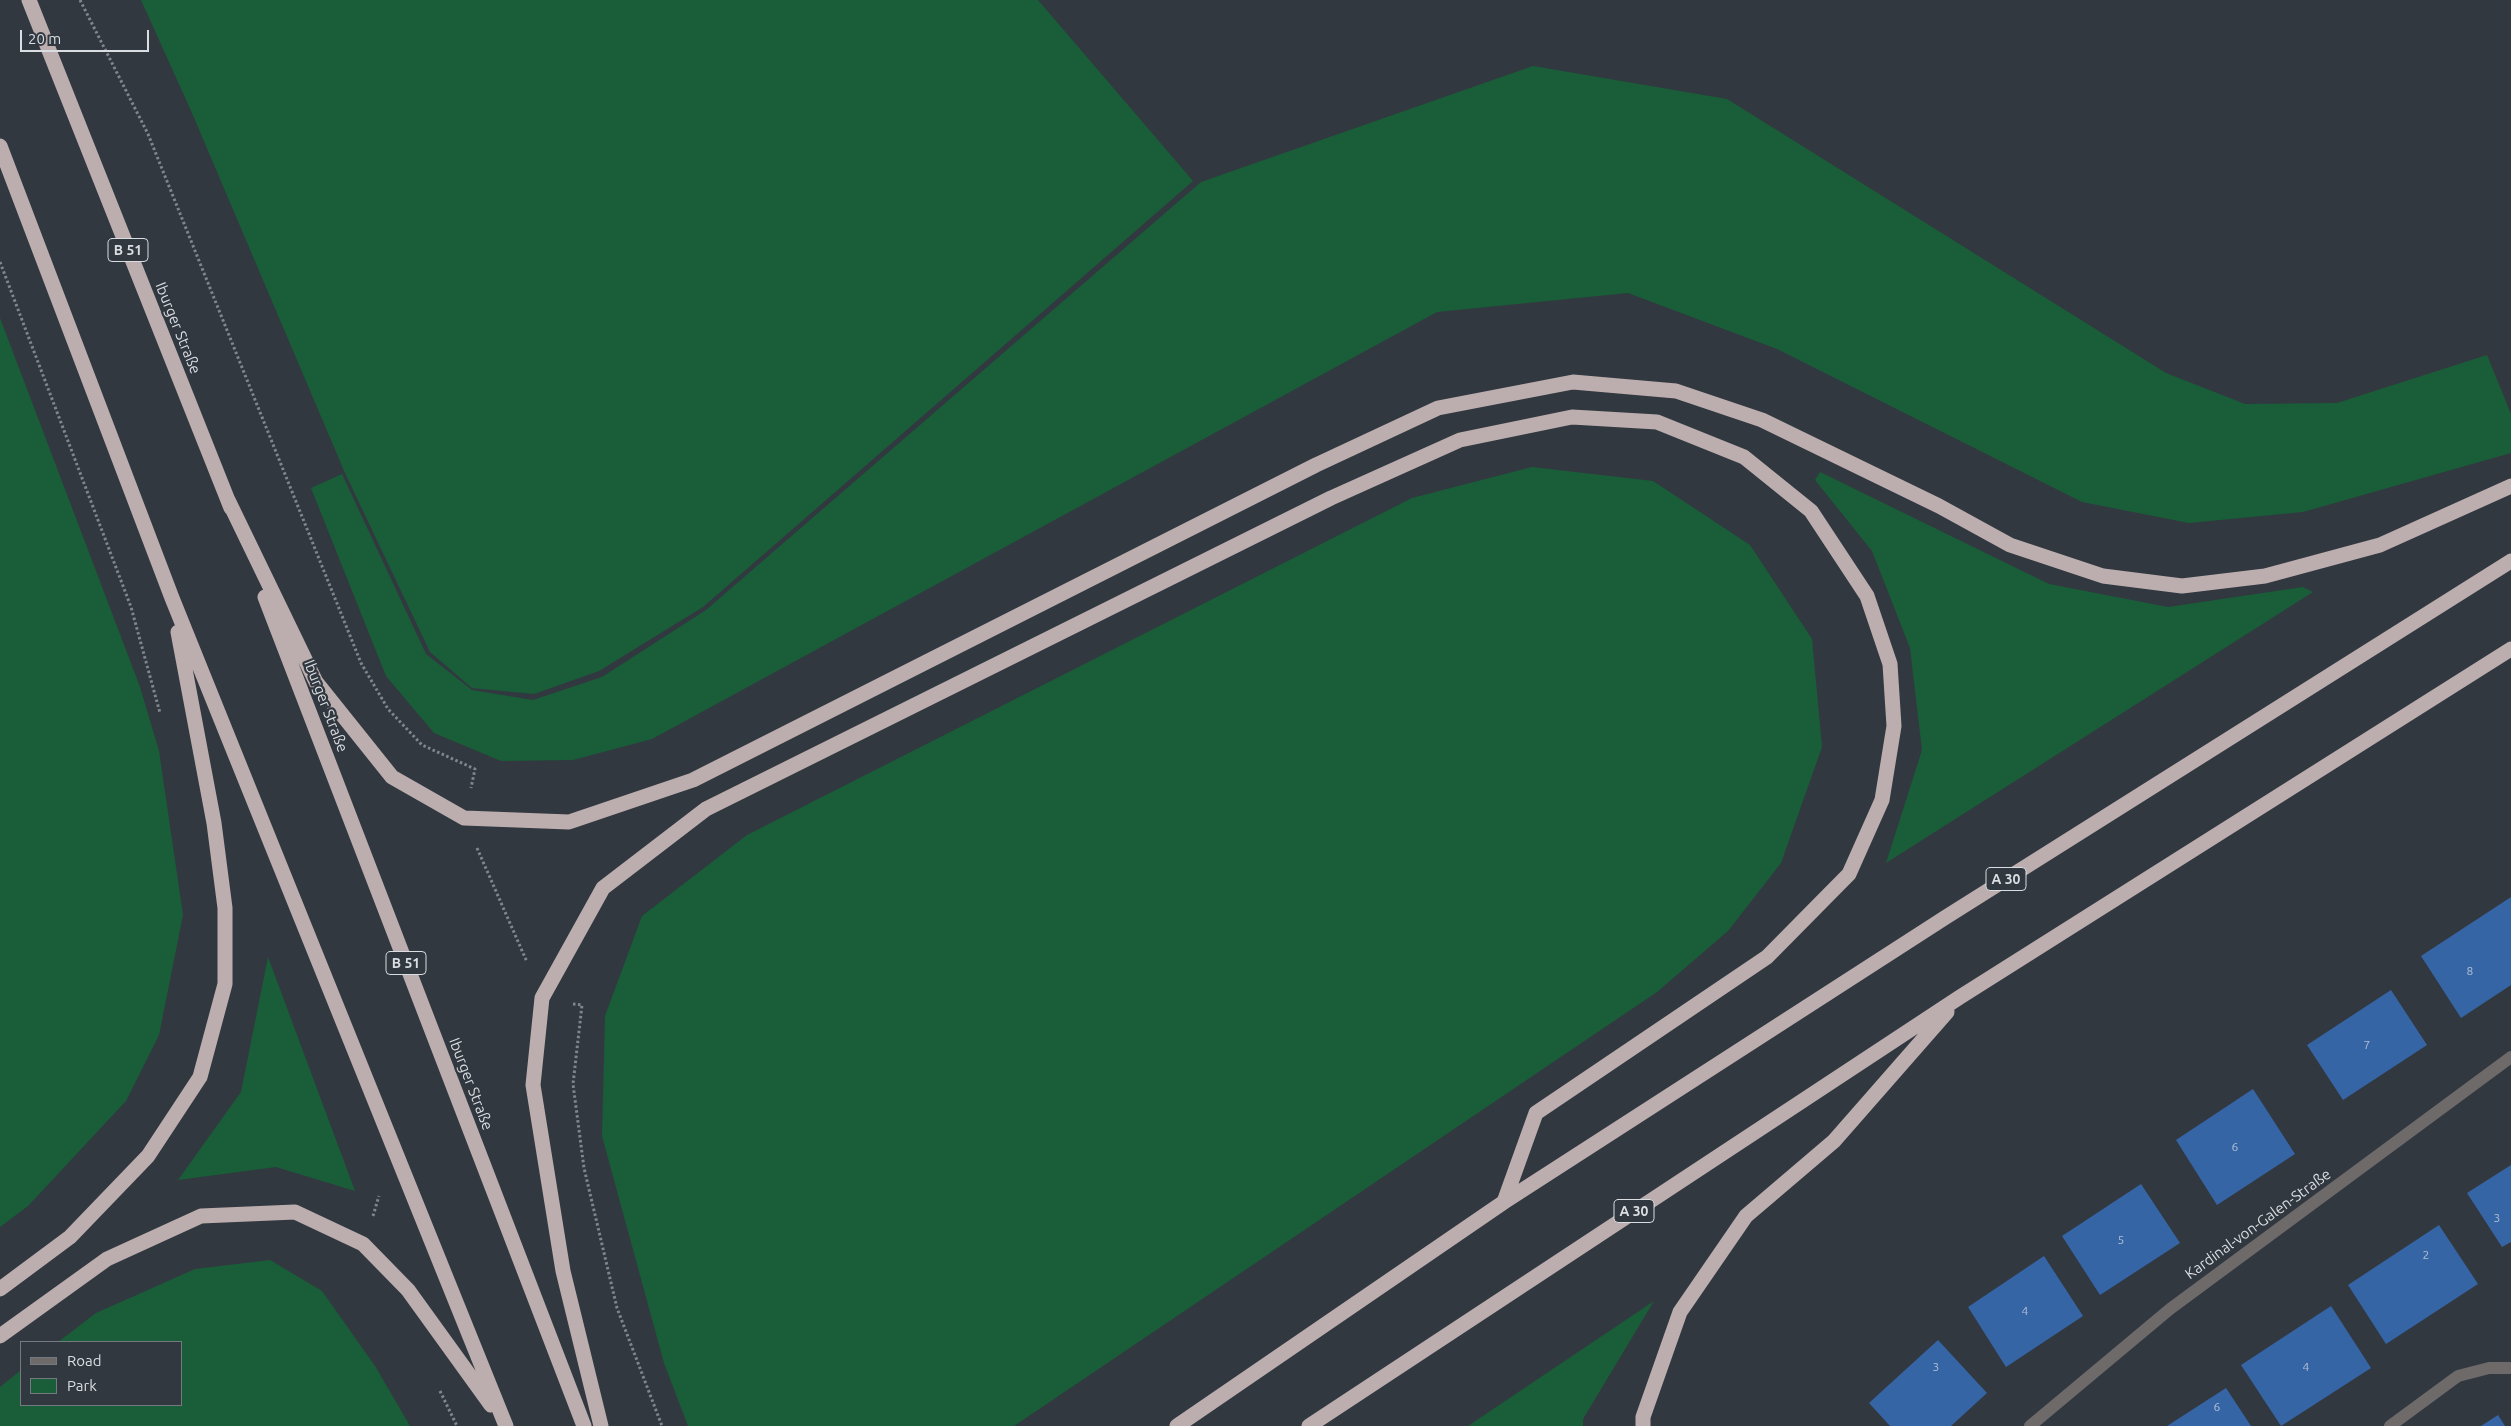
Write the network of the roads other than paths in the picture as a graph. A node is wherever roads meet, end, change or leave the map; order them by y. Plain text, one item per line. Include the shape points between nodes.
1 (29, 0) edge
2 (0, 146) edge
3 (2511, 486) edge
4 (228, 500) junction
5 (2511, 561) edge
6 (172, 598) junction
7 (2511, 649) edge
8 (1960, 997) junction
9 (2511, 1057) edge
10 (1504, 1202) junction
11 (0, 1289) edge
12 (0, 1336) edge
13 (2511, 1368) edge
14 (506, 1425) edge
15 (584, 1426) edge
16 (601, 1426) edge
17 (1177, 1426) edge
18 (1309, 1426) edge
19 (1642, 1426) edge
20 (2030, 1426) edge
21 (2390, 1426) edge

1 - 4 highway, Iburger Straße / B 51
2 - 6 highway
3 - 4 highway via 2380,545 2266,576 2182,586 2103,576 2010,545 1762,420 1676,392 1573,382 1438,408 1316,465 693,780 569,822 464,818 392,777 316,682
4 - 15 highway, Iburger Straße / B 51
5 - 10 highway, A 30 via 1946,917
6 - 11 highway via 214,822 225,908 225,984 200,1077 148,1156 70,1237
6 - 14 highway
7 - 8 highway, A 30
8 - 18 highway, A 30
8 - 19 highway via 1834,1140 1746,1216 1680,1312
9 - 20 street, Kardinal-von-Galen-Straße via 2170,1309
10 - 16 highway via 1536,1113 1768,957 1849,874 1882,800 1894,726 1890,664 1867,596 1811,511 1744,457 1657,422 1572,417 1460,440 1332,498 706,809 603,888 542,998 533,1085 563,1271
10 - 17 highway, A 30
12 - 14 highway via 107,1259 201,1216 295,1212 364,1244 408,1290
13 - 21 street via 2489,1368 2458,1376

